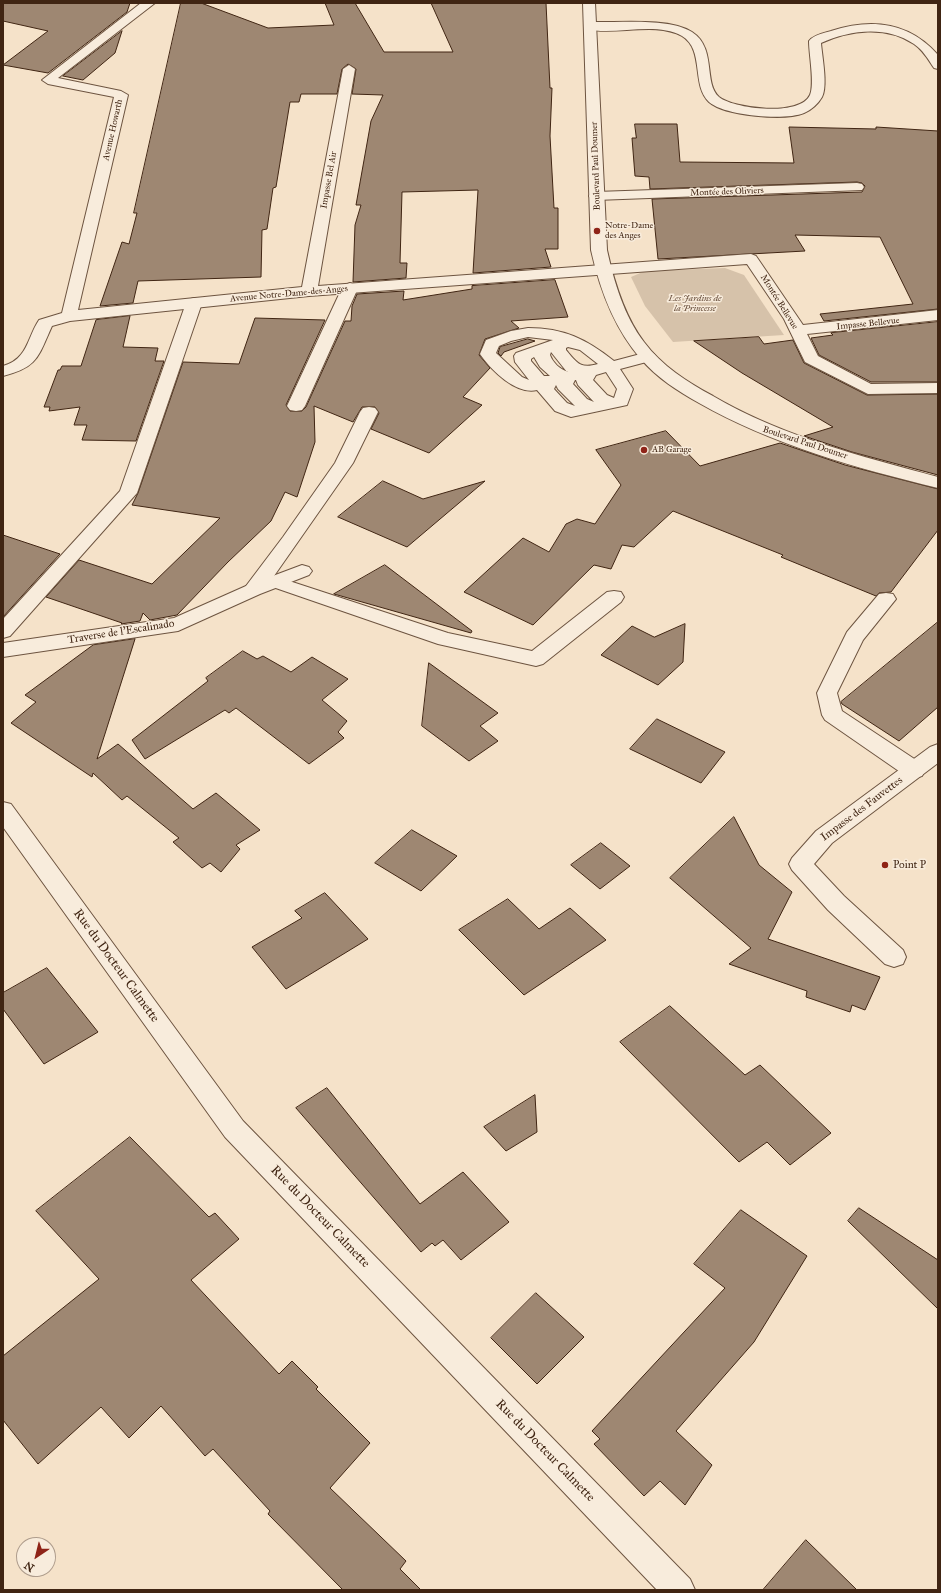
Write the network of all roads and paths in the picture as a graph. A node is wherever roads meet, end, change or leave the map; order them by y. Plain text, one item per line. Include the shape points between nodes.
1 (149, 3) edge
2 (589, 3) edge
3 (590, 26) junction
4 (938, 65) edge
5 (349, 69) dead end
6 (857, 187) dead end
7 (596, 196) junction
8 (603, 269) junction
9 (350, 288) junction
10 (309, 292) junction
11 (194, 303) junction
12 (938, 315) edge
13 (69, 316) junction
14 (797, 330) junction
15 (558, 344) junction
16 (586, 347) junction
17 (540, 350) junction
18 (648, 357) junction
19 (609, 365) junction
20 (3, 371) edge
21 (589, 372) junction
22 (568, 378) junction
23 (549, 383) junction
24 (938, 388) edge
25 (610, 404) junction
26 (296, 406) dead end
27 (591, 408) junction
28 (369, 412) dead end
29 (938, 483) edge
30 (302, 571) dead end
31 (274, 582) junction
32 (252, 590) junction
33 (614, 597) dead end
34 (886, 599) dead end
35 (3, 631) edge
36 (3, 650) edge
37 (938, 753) edge
38 (914, 770) junction
39 (3, 810) edge
40 (894, 957) dead end
41 (678, 1590) edge

1 - 13 street, Avenue Howarth via 48,80 121,95
2 - 3 street, Boulevard Paul Doumer
3 - 4 street via 664,27 679,30 689,35 700,48 709,92 715,100 734,107 765,112 797,111 810,104 817,94 815,41 842,31 867,28 894,29 919,41
3 - 7 street, Boulevard Paul Doumer
5 - 10 street, Impasse Bel Air
6 - 7 street, Montée des Oliviers
7 - 8 street, Boulevard Paul Doumer via 599,250
8 - 9 street, Avenue Notre-Dame-des-Anges
8 - 14 street, Montée Bellevue via 752,258
8 - 18 street, Boulevard Paul Doumer via 617,310
9 - 10 street, Avenue Notre-Dame-des-Anges
9 - 26 street
10 - 11 street, Avenue Notre-Dame-des-Anges
11 - 13 street, Avenue Notre-Dame-des-Anges
11 - 35 street via 128,493
12 - 14 street, Impasse Bellevue
13 - 20 street, Avenue Notre-Dame-des-Anges via 45,323 30,356 18,367
14 - 24 street, Montée Bellevue via 811,359 868,389
15 - 16 street via 568,342
15 - 17 street
15 - 21 street via 558,351 573,368
16 - 19 street
16 - 23 street via 565,337 533,331 509,335 492,343 488,354 516,381 531,386
17 - 22 street via 541,356 556,374
17 - 23 street via 522,356 523,362 538,380
18 - 19 street
18 - 29 street, Boulevard Paul Doumer via 680,384 719,409 767,432 810,447
19 - 21 street
19 - 25 street via 625,389 621,401
21 - 22 street
21 - 25 street via 584,381 601,399
22 - 23 street
22 - 27 street via 564,385 581,403
23 - 27 street via 544,389 561,407 571,412
25 - 27 street
28 - 32 street via 344,463 290,541
30 - 31 street, Traverse de l'Escalinado
31 - 32 street, Traverse de l'Escalinado
31 - 33 street via 445,639 536,660
32 - 36 street, Traverse de l'Escalinado via 178,624
34 - 38 street via 854,637 827,693 832,715
37 - 38 street, Impasse des Fauvettes
38 - 40 street, Impasse des Fauvettes via 824,837 800,864 836,903
39 - 41 street, Rue du Docteur Calmette via 234,1129

